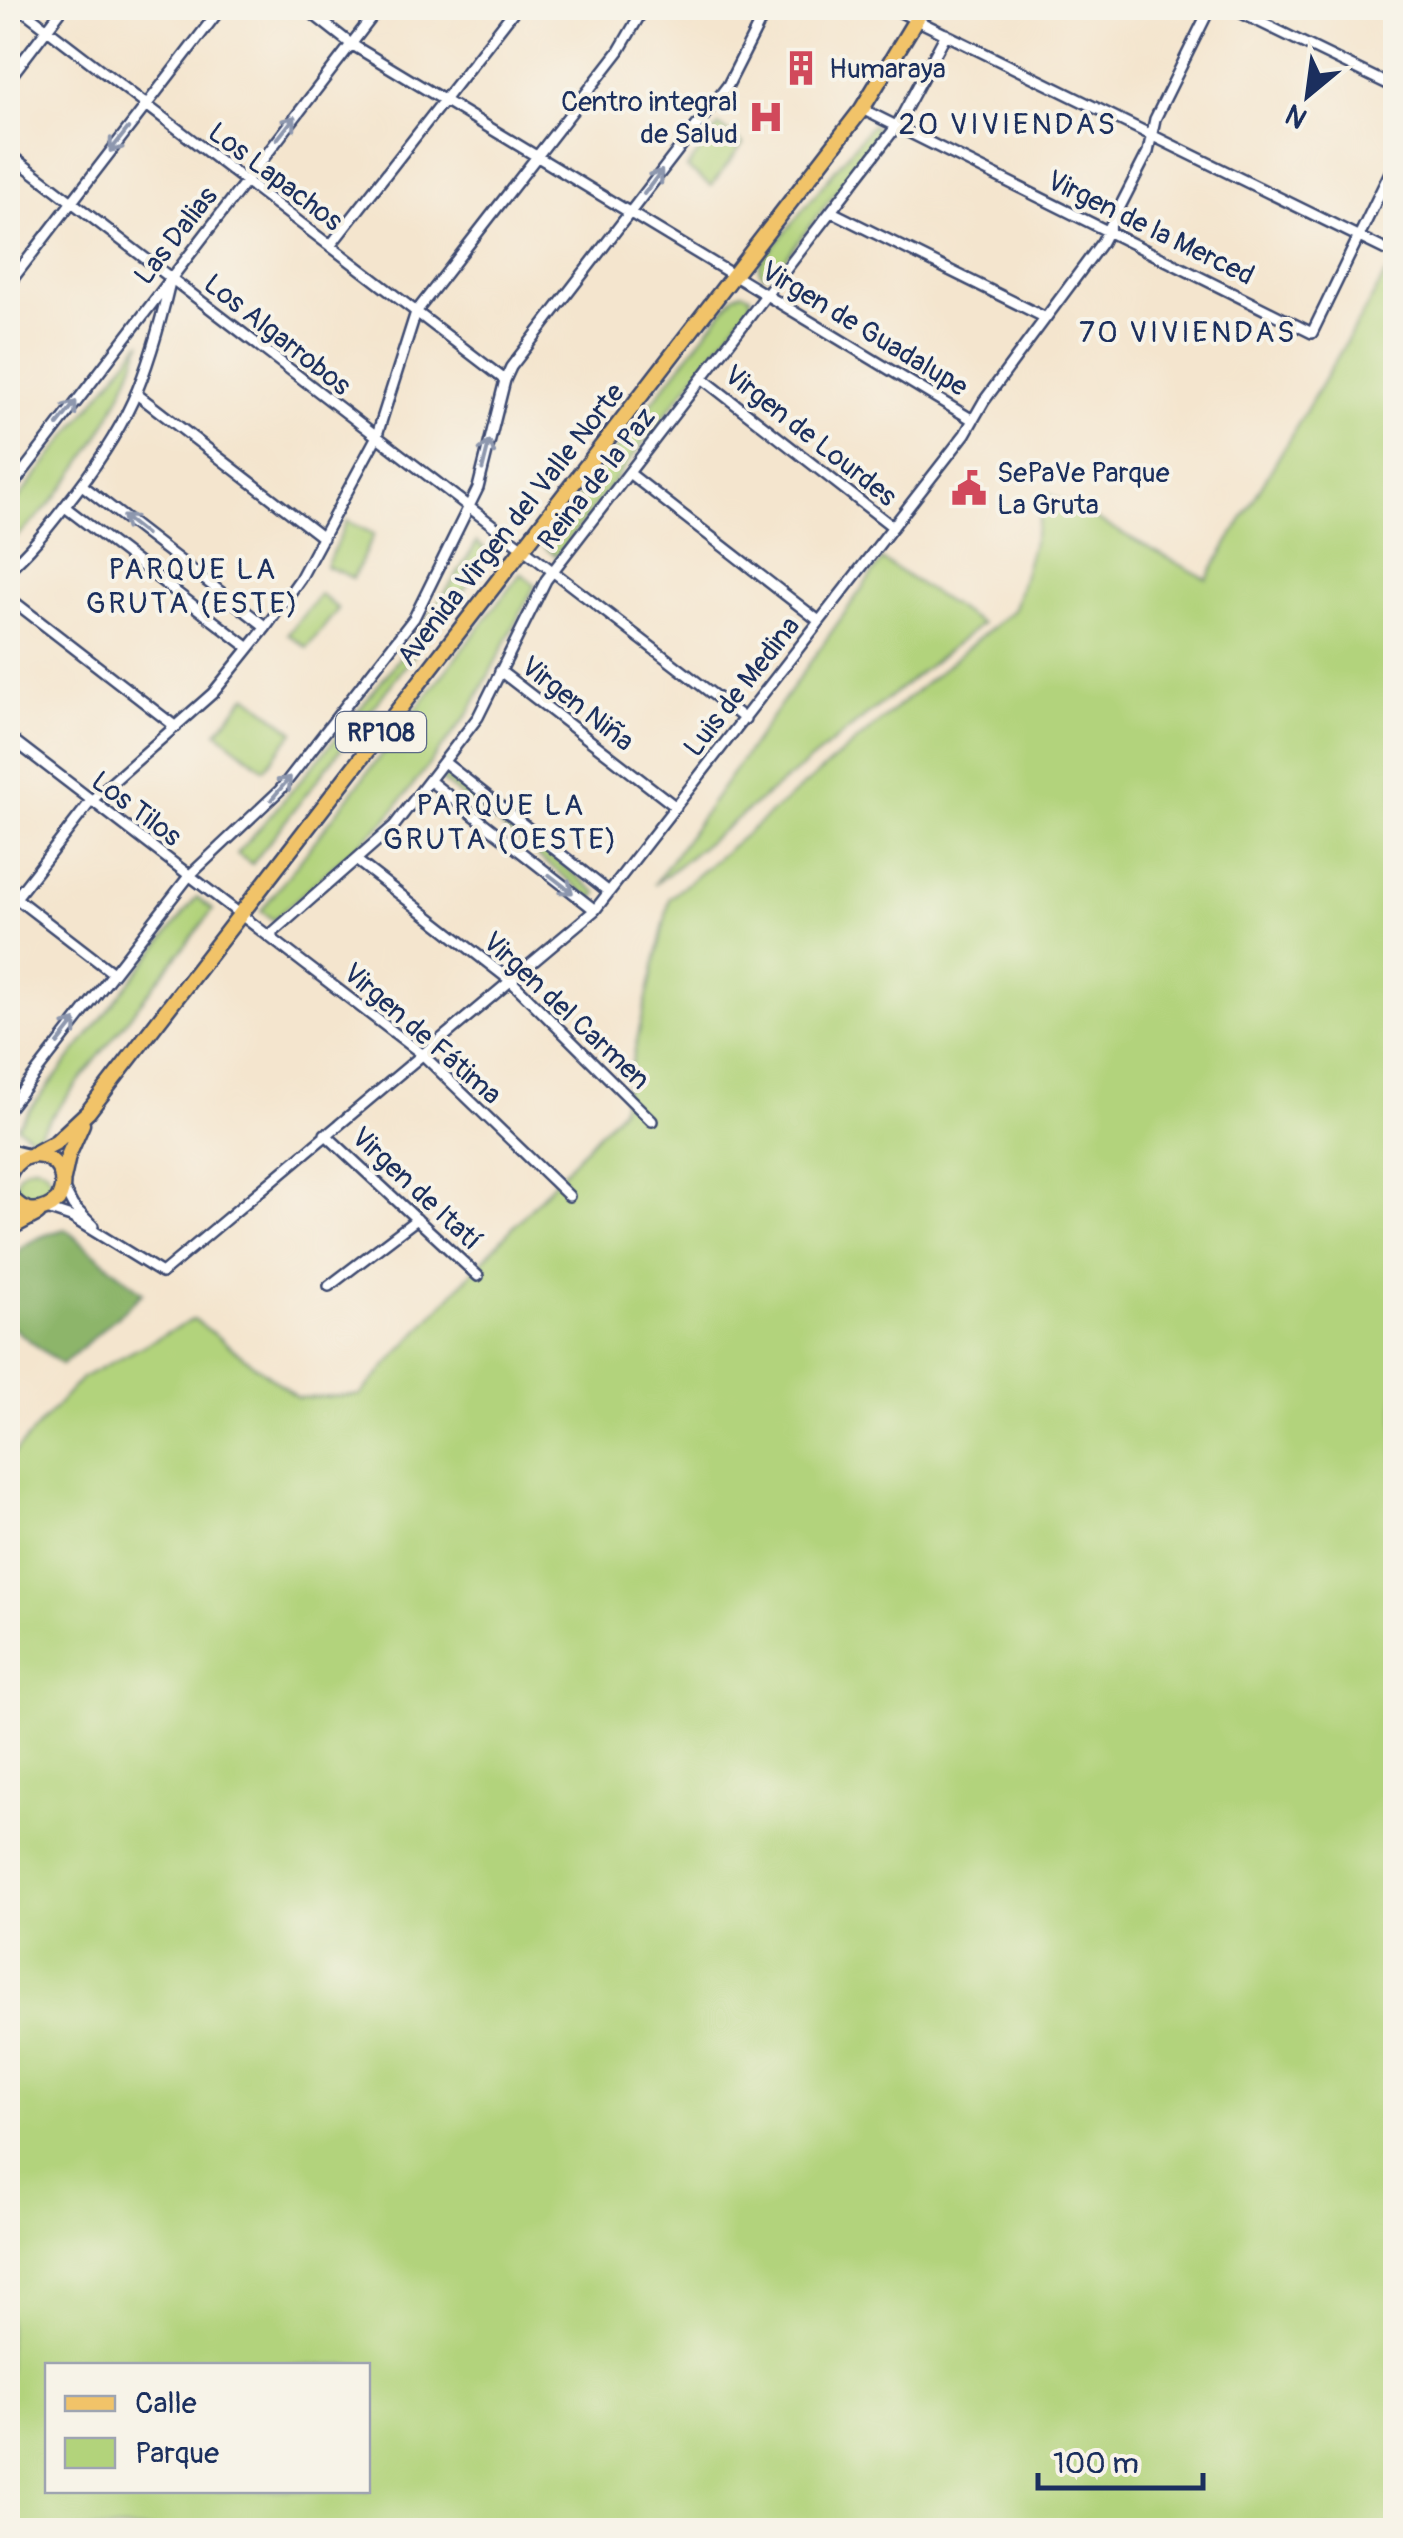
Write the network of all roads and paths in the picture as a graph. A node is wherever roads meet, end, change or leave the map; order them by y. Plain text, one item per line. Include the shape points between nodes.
1 (20, 8) edge
2 (63, 8) edge
3 (221, 8) edge
4 (304, 8) edge
5 (379, 8) edge
6 (516, 8) edge
7 (644, 8) edge
8 (768, 8) edge
9 (892, 8) edge
10 (1210, 8) edge
11 (1231, 8) edge
12 (920, 14) edge
13 (47, 28) junction
14 (946, 34) junction
15 (351, 44) junction
16 (8, 80) edge
17 (1396, 88) edge
18 (444, 100) junction
19 (146, 105) junction
20 (862, 109) junction
21 (896, 127) junction
22 (1152, 135) junction
23 (8, 153) edge
24 (537, 156) junction
25 (1396, 160) edge
26 (245, 182) junction
27 (71, 202) junction
28 (630, 212) junction
29 (832, 212) junction
30 (1109, 231) junction
31 (1358, 236) junction
32 (330, 246) junction
33 (1396, 255) edge
34 (734, 275) junction
35 (170, 279) junction
36 (8, 285) edge
37 (768, 294) junction
38 (416, 312) junction
39 (1046, 318) junction
40 (702, 378) junction
41 (505, 380) junction
42 (138, 395) junction
43 (973, 420) junction
44 (376, 438) junction
45 (630, 472) junction
46 (82, 485) junction
47 (8, 490) edge
48 (65, 507) junction
49 (469, 510) junction
50 (893, 527) junction
51 (323, 538) junction
52 (522, 550) junction
53 (8, 570) edge
54 (554, 570) junction
55 (8, 597) edge
56 (820, 621) junction
57 (266, 628) junction
58 (249, 648) junction
59 (500, 671) junction
60 (744, 719) junction
61 (176, 727) junction
62 (8, 736) edge
63 (444, 762) junction
64 (430, 780) junction
65 (92, 801) junction
66 (676, 807) junction
67 (356, 860) junction
68 (189, 876) junction
69 (609, 892) junction
70 (11, 895) edge
71 (8, 908) edge
72 (595, 910) junction
73 (240, 914) junction
74 (270, 934) junction
75 (113, 974) junction
76 (511, 981) junction
77 (422, 1054) junction
78 (8, 1109) edge
79 (88, 1112) junction
80 (652, 1121) dead end
81 (325, 1134) junction
82 (8, 1151) edge
83 (30, 1155) junction
84 (8, 1177) edge
85 (63, 1184) junction
86 (8, 1190) edge
87 (569, 1196) dead end
88 (45, 1210) junction
89 (417, 1219) junction
90 (8, 1229) edge
91 (105, 1238) junction
92 (478, 1276) dead end
93 (329, 1286) dead end

1 - 13 street, Los Lapachos
2 - 13 street
3 - 19 street
4 - 15 street, Virgen de Guadalupe
5 - 15 street, Las Dalias
6 - 18 street
7 - 24 street
28 -> 8 street via 728,85
9 - 12 street
10 - 22 street, Luis de Medina
11 - 17 street
12 - 14 street
12 - 20 main road, Avenida Virgen del Valle Norte / RP108
13 - 16 street
13 - 19 street, Los Lapachos
14 - 21 street, Reina de la Paz
14 - 22 street
15 - 18 street, Virgen de Guadalupe
26 -> 15 street, Las Dalias
18 - 24 street, Virgen de Guadalupe
18 - 32 street
19 - 26 street, Los Lapachos
19 -> 27 street
20 - 21 street, Virgen de la Merced
20 - 34 main road, Avenida Virgen del Valle Norte / RP108
21 - 29 street, Reina de la Paz
21 - 30 street, Virgen de la Merced
22 - 30 street, Luis de Medina
22 - 31 street
23 - 27 street, Los Algarrobos
24 - 28 street, Virgen de Guadalupe
24 - 38 street
25 - 31 street
26 - 32 street, Los Lapachos
26 - 35 street, Las Dalias
27 - 35 street, Los Algarrobos
27 - 36 street
28 - 34 street, Virgen de Guadalupe
28 - 41 street
29 - 37 street, Reina de la Paz
29 - 39 street
30 - 31 street, Virgen de la Merced via 1312,333
30 - 39 street, Luis de Medina
31 - 33 street
32 - 38 street, Los Lapachos
34 - 37 street, Virgen de Guadalupe
34 - 52 main road, Avenida Virgen del Valle Norte / RP108
35 - 42 street
35 - 44 street, Los Algarrobos
47 -> 35 street, Las Dalias
37 - 40 street, Reina de la Paz
37 - 43 street, Virgen de Guadalupe
38 - 41 street, Los Lapachos
38 - 44 street
39 - 43 street, Luis de Medina
40 - 45 street, Reina de la Paz
40 - 50 street, Virgen de Lourdes
49 -> 41 street
42 - 46 street
42 - 51 street
43 - 50 street, Luis de Medina
44 - 49 street, Los Algarrobos
44 - 51 street
45 - 54 street, Reina de la Paz
45 - 56 street
46 - 48 street
57 -> 46 street
48 - 53 street
48 - 58 street
49 - 52 street, Los Algarrobos
68 -> 49 street via 280,790 414,618
50 - 56 street, Luis de Medina
51 - 57 street
52 - 54 street, Los Algarrobos
52 - 73 main road, Avenida Virgen del Valle Norte / RP108
54 - 59 street, Reina de la Paz
54 - 60 street, Los Algarrobos
55 - 61 street
56 - 60 street, Luis de Medina
57 - 58 street
58 - 61 street
59 - 63 street, Reina de la Paz via 478,717
59 - 66 street, Virgen Niña
60 - 66 street, Luis de Medina
61 - 65 street
62 - 65 street, Los Tilos
63 - 64 street, Reina de la Paz
63 - 69 street
64 - 67 street, Reina de la Paz
64 -> 72 street
65 - 68 street, Los Tilos
65 - 70 street
66 - 69 street, Luis de Medina
67 - 74 street, Reina de la Paz
67 - 76 street, Virgen del Carmen
68 - 73 street, Los Tilos
68 - 75 street
69 - 72 street, Luis de Medina
70 - 71 street
70 - 75 street
72 - 76 street, Luis de Medina
73 - 74 street, Virgen de Fátima
73 - 79 main road, Avenida Virgen del Valle Norte / RP108
74 - 77 street, Virgen de Fátima
78 -> 75 street
76 - 77 street, Luis de Medina
76 - 80 street, Virgen del Carmen
77 - 81 street, Luis de Medina
77 - 87 street, Virgen de Fátima
79 - 83 main road, Avenida Virgen del Valle Norte / RP108 via 56,1142
79 - 85 main road, Avenida Virgen del Valle Norte / RP108
81 - 89 street, Virgen de Itatí
81 - 91 street, Luis de Medina via 162,1273
82 - 83 main road
83 - 84 main road, RP108
83 - 85 main road via 49,1159
85 - 88 main road, RP108
85 - 91 street via 73,1206
86 - 88 main road via 24,1209
88 - 90 main road, RP108
88 - 91 street
89 - 92 street, Virgen de Itatí
89 - 93 street

